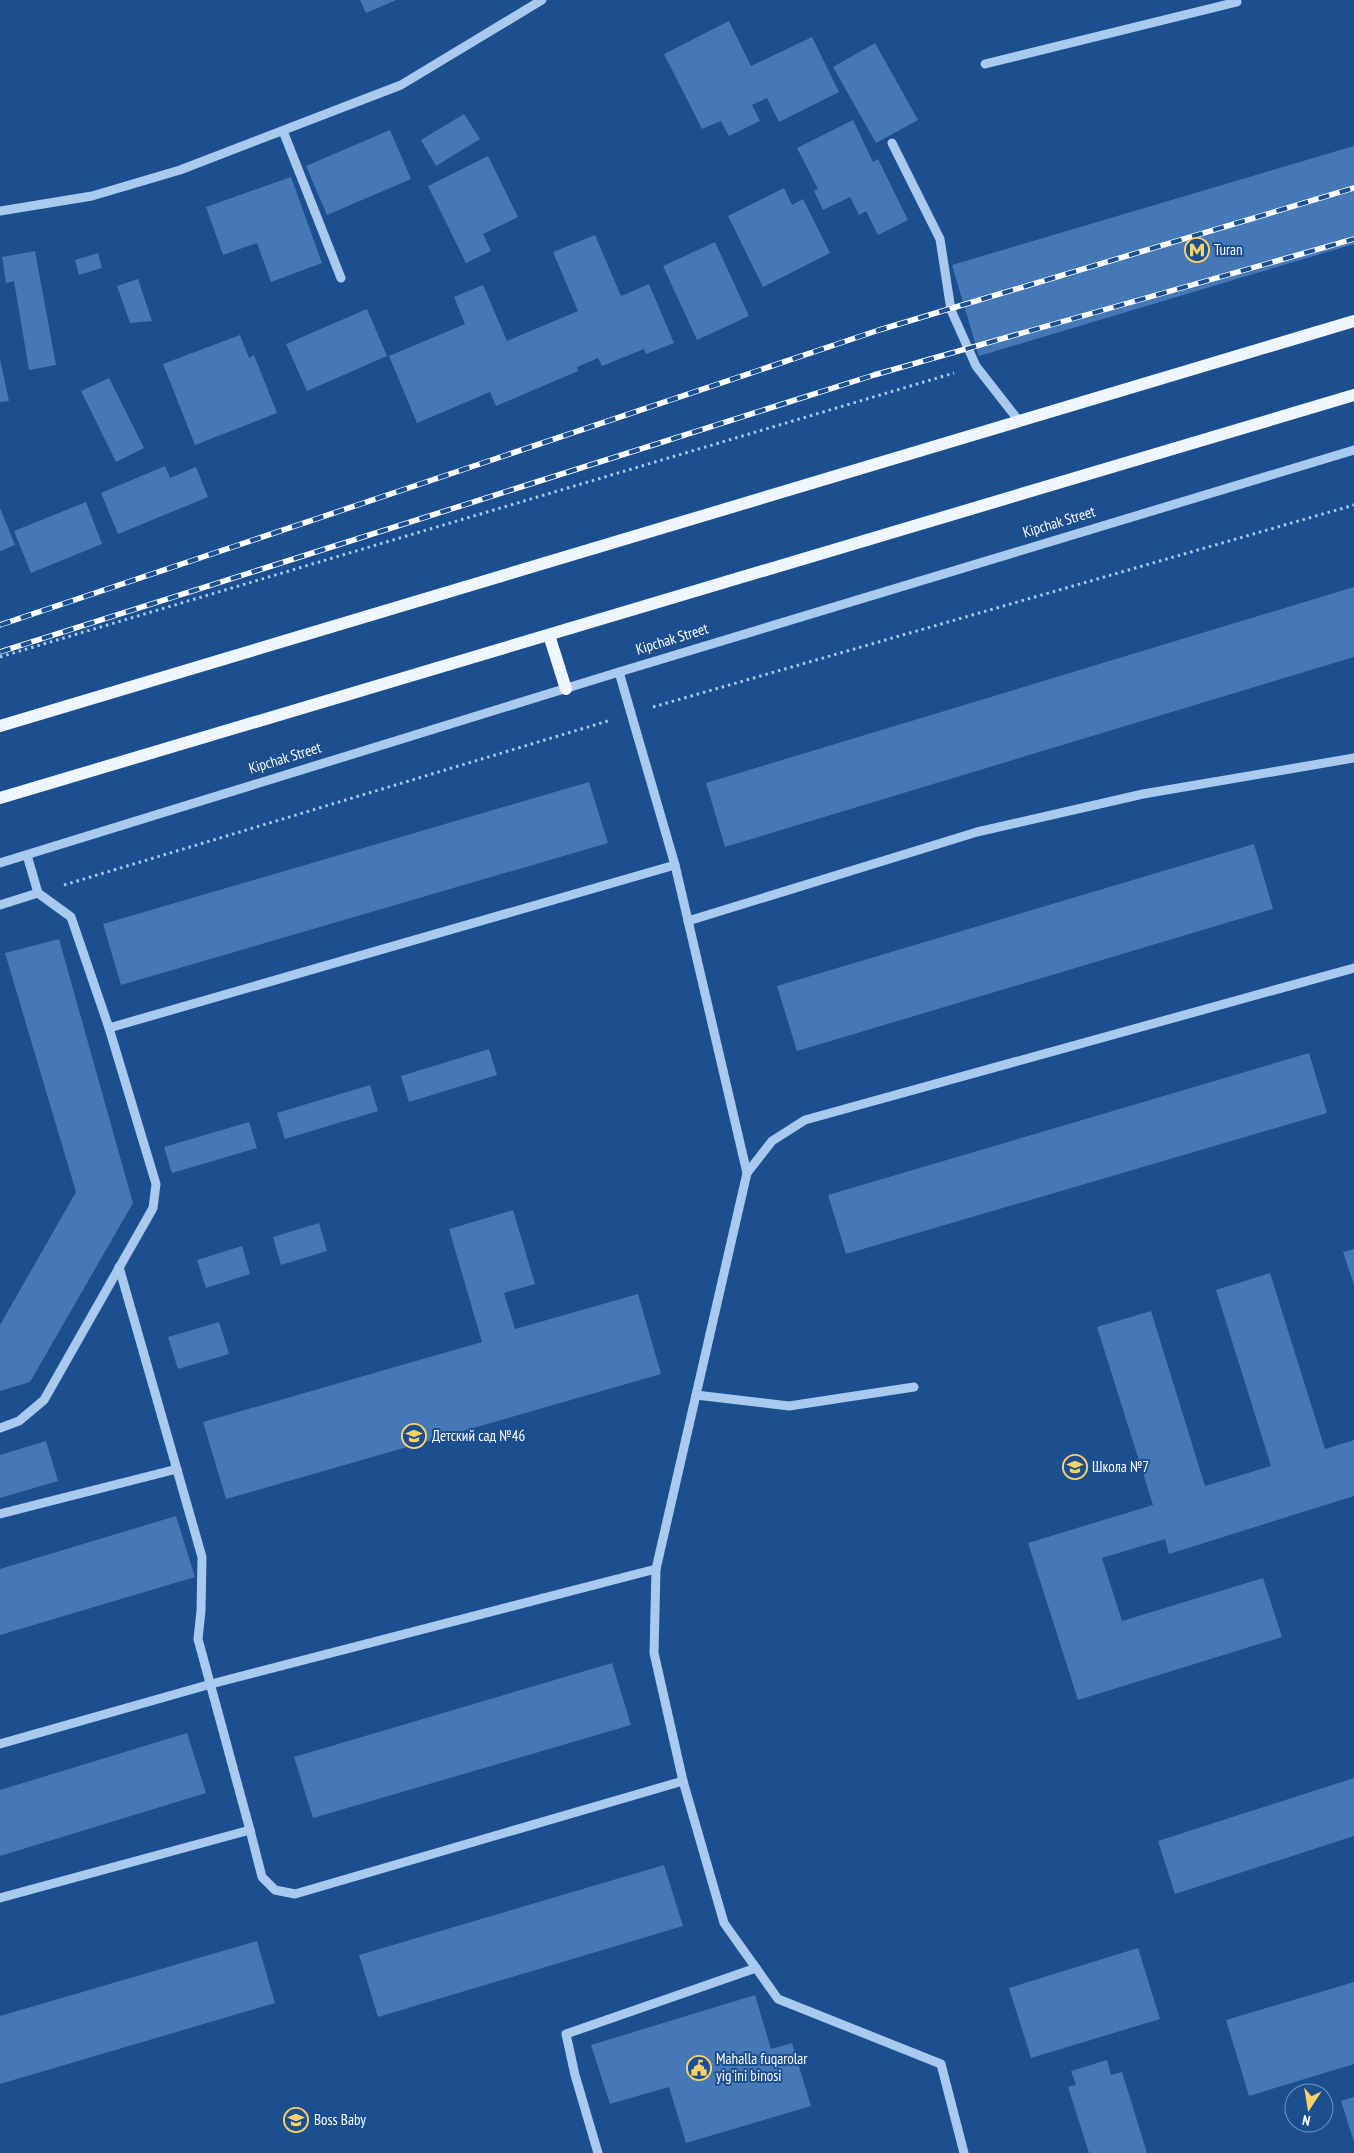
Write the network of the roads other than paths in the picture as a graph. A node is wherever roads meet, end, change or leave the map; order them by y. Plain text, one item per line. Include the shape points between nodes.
1 (542, 0) edge
2 (1236, 0) edge
3 (985, 64) dead end
4 (283, 130) junction
5 (892, 143) dead end
6 (0, 211) edge
7 (341, 278) dead end
8 (1354, 321) edge
9 (1354, 395) edge
10 (1019, 421) junction
11 (1354, 450) edge
12 (549, 635) junction
13 (620, 672) junction
14 (566, 689) junction
15 (0, 726) edge
16 (1354, 758) edge
17 (0, 798) edge
18 (27, 855) junction
19 (0, 863) edge
20 (675, 865) junction
21 (38, 893) junction
22 (0, 905) edge
23 (688, 921) junction
24 (1354, 968) edge
25 (109, 1028) junction
26 (747, 1173) junction
27 (119, 1267) junction
28 (914, 1387) dead end
29 (696, 1395) junction
30 (0, 1428) edge
31 (177, 1469) junction
32 (0, 1514) edge
33 (656, 1569) junction
34 (211, 1684) junction
35 (0, 1744) edge
36 (683, 1781) junction
37 (250, 1830) junction
38 (0, 1898) edge
39 (756, 1968) junction
40 (598, 2153) edge
41 (964, 2153) edge

1 - 4 street via 401,85
2 - 3 street
4 - 6 street via 180,170 101,193
4 - 7 street
5 - 10 street via 940,239 950,310 976,366
8 - 10 main road
9 - 12 main road
10 - 15 main road
11 - 13 street, Kipchak Street
12 - 14 main road
12 - 17 main road
13 - 14 street, Kipchak Street
13 - 20 street
14 - 18 street, Kipchak Street
16 - 23 street via 1143,794 977,832
18 - 19 street, Kipchak Street
18 - 21 street
20 - 23 street
20 - 25 street
21 - 22 street
21 - 25 street via 71,916
23 - 26 street
24 - 26 street via 806,1120 772,1141
25 - 27 street via 156,1184 153,1208
26 - 29 street
27 - 30 street via 44,1400 19,1421
27 - 31 street
28 - 29 street via 789,1406
29 - 33 street
31 - 32 street
31 - 34 street via 202,1557 198,1639
33 - 34 street
33 - 36 street via 654,1653
34 - 35 street
34 - 37 street
36 - 37 street via 295,1894 275,1890 262,1876
36 - 39 street via 724,1923
37 - 38 street
39 - 40 street via 566,2034
39 - 41 street via 778,1999 941,2064

